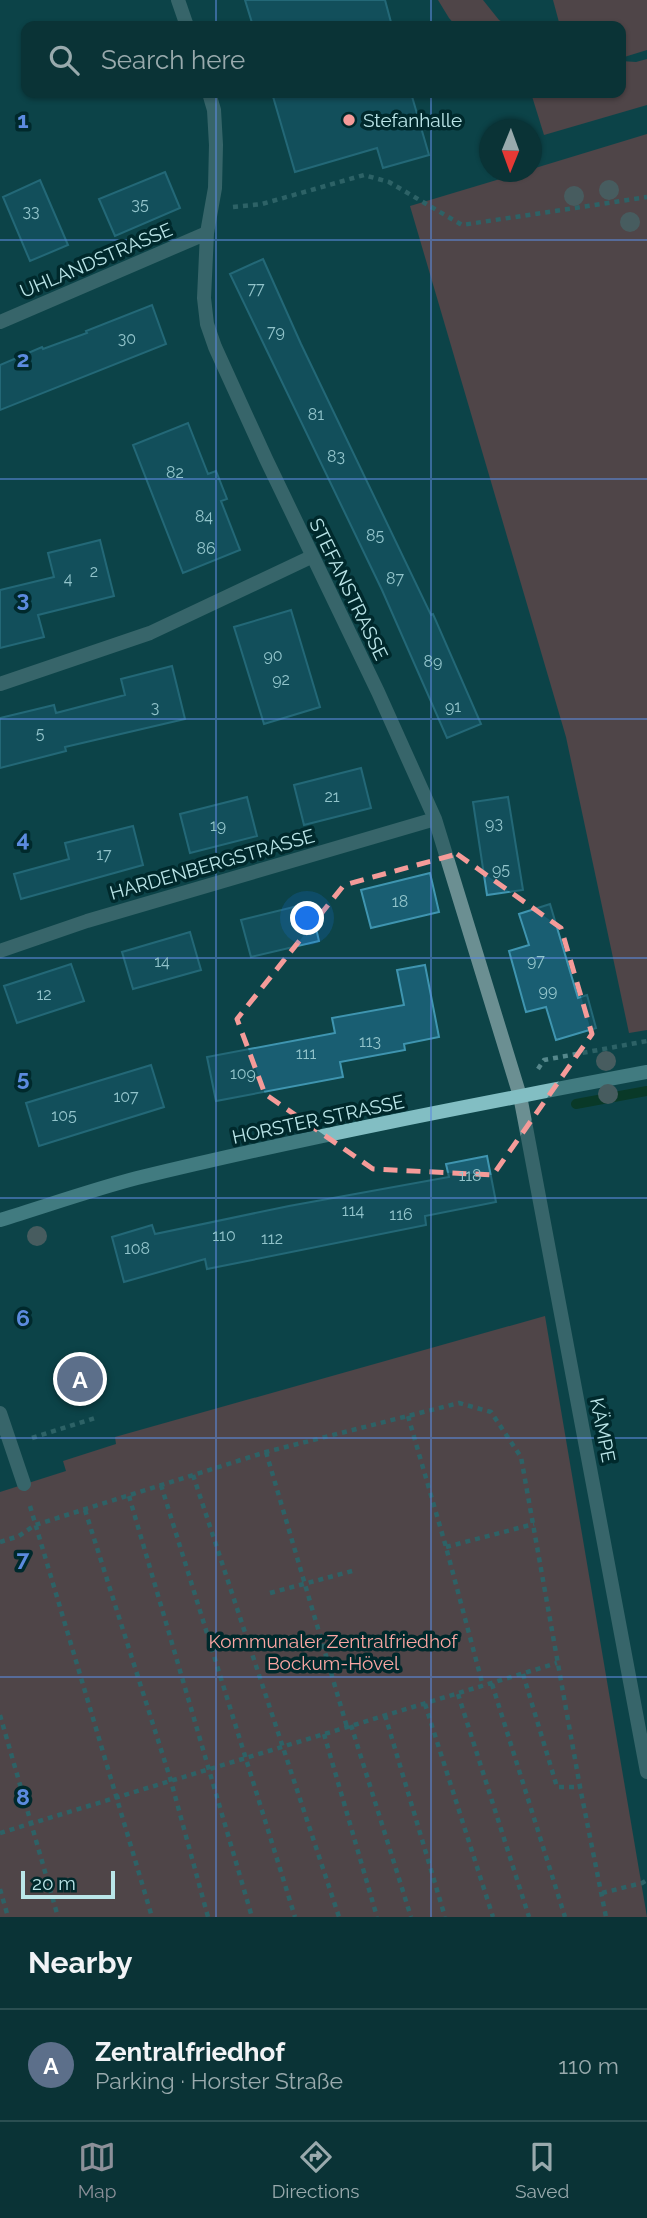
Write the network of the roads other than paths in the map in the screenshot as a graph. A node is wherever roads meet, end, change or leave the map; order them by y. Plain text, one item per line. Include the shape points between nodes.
1 (178, 0) edge
2 (185, 21) edge
3 (210, 98) edge
4 (207, 233) junction
5 (0, 322) edge
6 (312, 557) junction
7 (0, 684) edge
8 (435, 819) junction
9 (0, 951) edge
10 (647, 1072) edge
11 (520, 1096) junction
12 (0, 1220) edge
13 (0, 1413) edge
14 (24, 1484) road end
15 (647, 1772) edge

1 - 2 street
3 - 4 street, STEFANSTRASSE via 215,188
4 - 5 street, UHLANDSTRASSE
4 - 6 street, STEFANSTRASSE via 207,324
6 - 7 street via 150,633
6 - 8 street, STEFANSTRASSE
8 - 9 street, HARDENBERGSTRASSE
8 - 11 street, STEFANSTRASSE
10 - 11 street, HORSTER STRASSE
11 - 12 street, HORSTER STRASSE via 135,1179
11 - 15 street, KÄMPE
13 - 14 street

